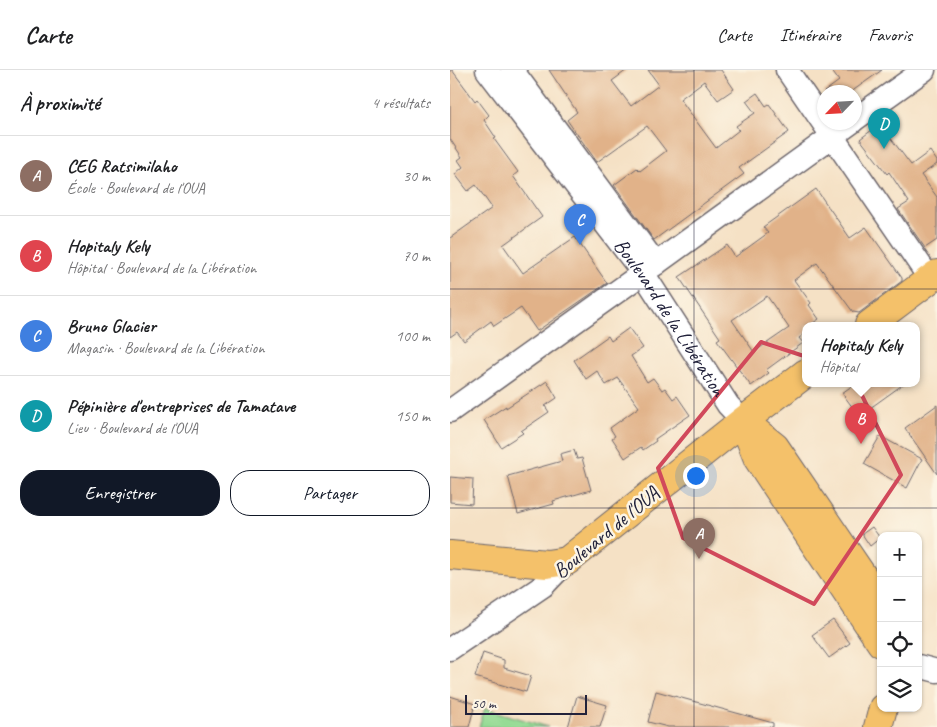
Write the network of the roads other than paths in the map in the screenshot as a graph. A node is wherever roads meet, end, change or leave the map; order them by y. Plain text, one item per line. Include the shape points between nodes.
1 (487, 70) edge
2 (512, 70) edge
3 (787, 70) edge
4 (924, 70) edge
5 (862, 115) edge
6 (842, 130) edge
7 (833, 136) junction
8 (650, 269) junction
9 (933, 277) edge
10 (873, 322) edge
11 (802, 376) edge
12 (452, 404) edge
13 (743, 421) junction
14 (450, 555) edge
15 (567, 561) junction
16 (877, 597) edge
17 (877, 637) edge
18 (450, 649) edge
19 (922, 667) edge
20 (937, 670) edge
21 (882, 712) edge
22 (901, 712) edge
23 (878, 727) edge
24 (898, 727) edge

1 - 8 street, Boulevard de la Libération
2 - 8 street, Boulevard de la Libération
3 - 7 street
4 - 5 street
6 - 7 street
7 - 8 street
7 - 9 street
8 - 12 street
8 - 13 street, Boulevard de la Libération via 737,395
9 - 10 main road
11 - 13 main road, Boulevard de l'OUA
13 - 15 main road, Boulevard de l'OUA
13 - 16 main road via 775,447
13 - 17 main road, Boulevard de la Libération via 758,460
14 - 15 main road via 547,564
15 - 18 street, Boulevard de l'OUA via 543,586
19 - 20 street
21 - 23 main road
22 - 24 main road

